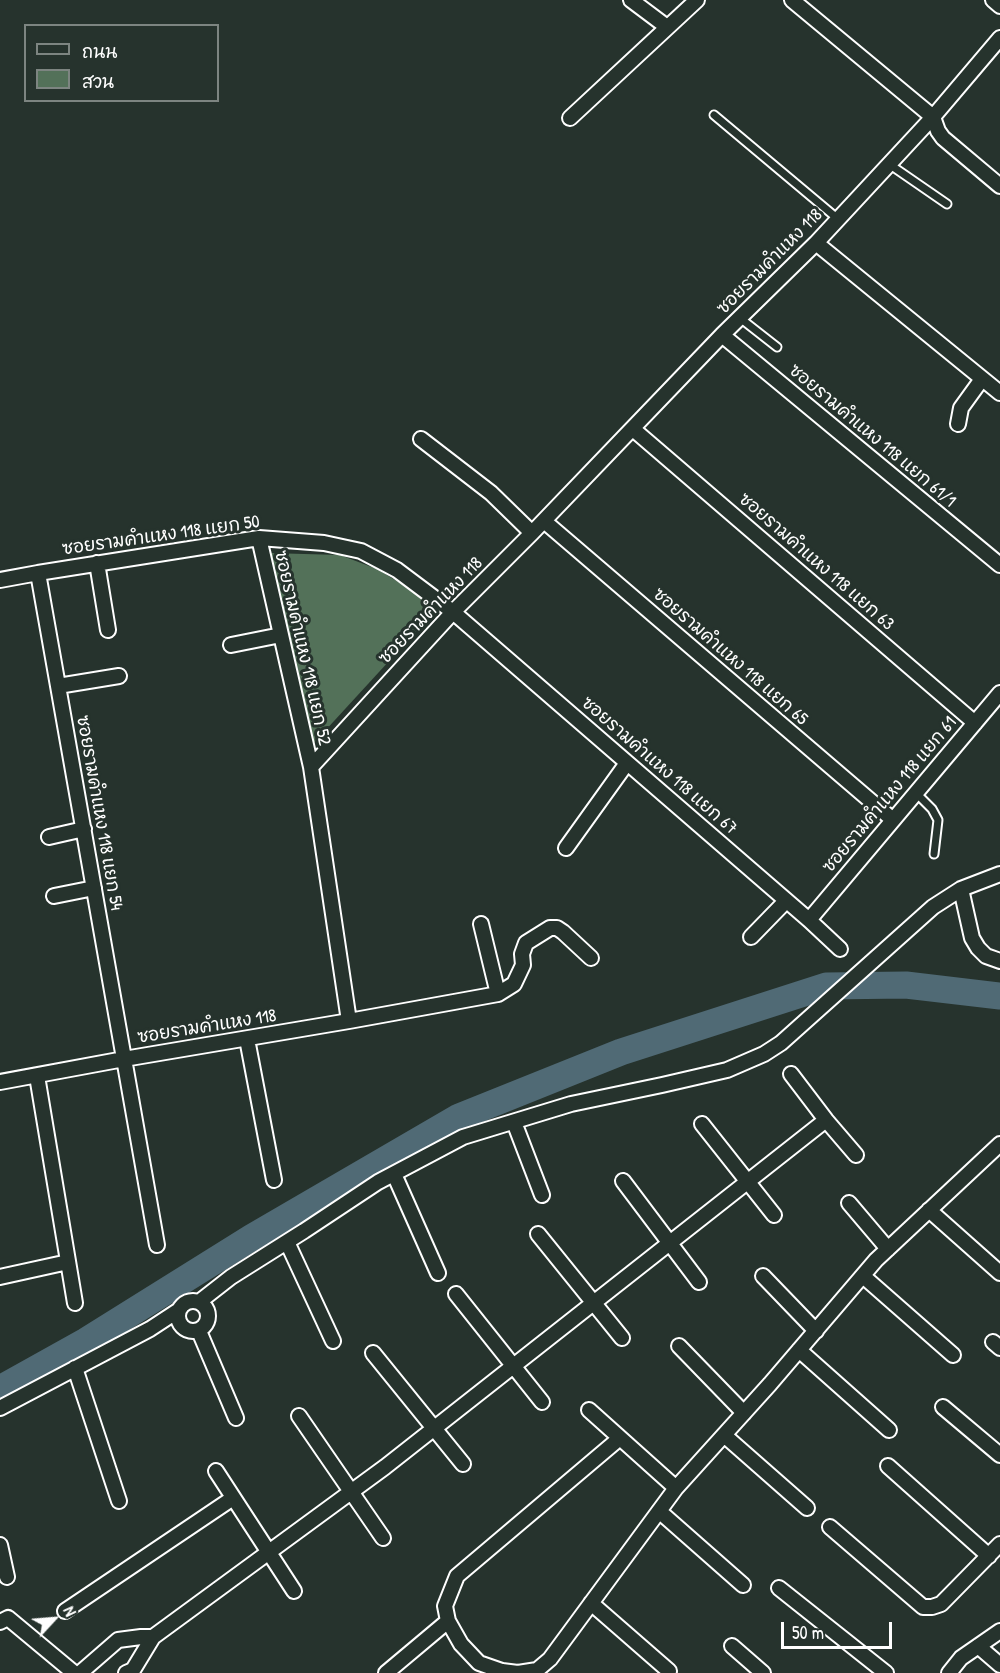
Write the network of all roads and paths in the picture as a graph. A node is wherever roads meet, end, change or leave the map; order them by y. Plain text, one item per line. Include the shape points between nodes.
1 (631, 0) edge
2 (697, 0) edge
3 (792, 0) edge
4 (993, 0) edge
5 (1000, 6) edge
6 (667, 27) junction
7 (1000, 38) edge
8 (714, 115) dead end
9 (933, 117) junction
10 (570, 118) dead end
11 (889, 164) junction
12 (1000, 186) edge
13 (947, 204) dead end
14 (838, 219) junction
15 (816, 243) junction
16 (740, 318) junction
17 (722, 335) junction
18 (777, 347) dead end
19 (982, 379) junction
20 (1000, 393) edge
21 (958, 424) dead end
22 (633, 429) junction
23 (421, 439) dead end
24 (544, 520) junction
25 (532, 533) junction
26 (259, 537) junction
27 (97, 563) junction
28 (1000, 565) edge
29 (38, 573) junction
30 (0, 580) edge
31 (453, 612) junction
32 (108, 630) dead end
33 (281, 635) junction
34 (231, 645) dead end
35 (119, 676) dead end
36 (58, 686) junction
37 (1000, 693) edge
38 (975, 723) junction
39 (627, 763) junction
40 (311, 767) junction
41 (916, 793) junction
42 (893, 820) junction
43 (84, 829) junction
44 (49, 837) dead end
45 (566, 848) dead end
46 (934, 854) dead end
47 (1000, 874) edge
48 (94, 888) junction
49 (960, 889) junction
50 (54, 896) dead end
51 (786, 901) junction
52 (809, 920) junction
53 (481, 924) dead end
54 (751, 937) dead end
55 (840, 950) dead end
56 (591, 958) dead end
57 (1000, 961) edge
58 (498, 994) junction
59 (349, 1021) junction
60 (248, 1039) junction
61 (124, 1059) junction
62 (792, 1074) dead end
63 (36, 1076) junction
64 (0, 1082) edge
65 (826, 1120) junction
66 (514, 1122) junction
67 (702, 1124) dead end
68 (999, 1148) edge
69 (856, 1155) dead end
70 (394, 1174) junction
71 (274, 1180) dead end
72 (622, 1181) dead end
73 (747, 1182) junction
74 (543, 1195) dead end
75 (849, 1203) dead end
76 (929, 1210) junction
77 (774, 1215) dead end
78 (538, 1234) dead end
79 (287, 1242) junction
80 (670, 1243) junction
81 (157, 1245) dead end
82 (888, 1249) junction
83 (68, 1262) junction
84 (438, 1273) dead end
85 (1000, 1273) edge
86 (763, 1276) dead end
87 (863, 1276) junction
88 (0, 1277) edge
89 (699, 1282) dead end
90 (456, 1294) dead end
91 (199, 1302) junction
92 (75, 1303) dead end
93 (594, 1303) junction
94 (179, 1310) junction
95 (199, 1331) junction
96 (816, 1331) junction
97 (622, 1338) dead end
98 (333, 1341) dead end
99 (679, 1346) dead end
100 (799, 1350) junction
101 (373, 1353) dead end
102 (953, 1355) dead end
103 (514, 1366) junction
104 (75, 1368) junction
105 (542, 1402) dead end
106 (943, 1407) dead end
107 (0, 1408) edge
108 (590, 1410) dead end
109 (744, 1413) junction
110 (298, 1416) dead end
111 (236, 1418) dead end
112 (435, 1429) junction
113 (889, 1430) dead end
114 (724, 1436) junction
115 (620, 1438) junction
116 (1000, 1455) edge
117 (464, 1464) dead end
118 (888, 1466) dead end
119 (216, 1471) dead end
120 (676, 1488) junction
121 (351, 1492) junction
122 (233, 1498) junction
123 (119, 1501) dead end
124 (807, 1509) dead end
125 (659, 1511) junction
126 (830, 1527) dead end
127 (383, 1538) dead end
128 (1000, 1544) edge
129 (0, 1545) edge
130 (268, 1552) junction
131 (989, 1556) junction
132 (7, 1577) dead end
133 (743, 1585) dead end
134 (779, 1588) dead end
135 (294, 1591) dead end
136 (591, 1603) junction
137 (65, 1611) dead end
138 (448, 1621) junction
139 (0, 1622) edge
140 (1000, 1630) edge
141 (153, 1636) junction
142 (978, 1646) junction
143 (732, 1647) dead end
144 (1000, 1665) edge
145 (669, 1671) dead end
146 (74, 1673) edge
147 (80, 1673) edge
148 (126, 1673) edge
149 (386, 1673) edge
150 (518, 1673) edge
151 (763, 1673) edge
152 (886, 1673) edge
153 (949, 1673) edge

1 - 6 street
2 - 6 street
3 - 9 street
4 - 5 street
6 - 10 street
7 - 9 street, ซอยรามคำแหง 118
8 - 14 lane
9 - 11 street, ซอยรามคำแหง 118
9 - 12 street via 943,138
11 - 13 lane
11 - 14 street, ซอยรามคำแหง 118
14 - 15 street, ซอยรามคำแหง 118
15 - 16 street, ซอยรามคำแหง 118
15 - 19 street
16 - 17 street, ซอยรามคำแหง 118
16 - 18 lane
17 - 22 street, ซอยรามคำแหง 118
17 - 28 street, ซอยรามคำแหง 118 แยก 61/1
19 - 20 street
19 - 21 street via 961,408
22 - 24 street, ซอยรามคำแหง 118
22 - 38 street, ซอยรามคำแหง 118 แยก 63
23 - 25 street via 491,493
24 - 25 street, ซอยรามคำแหง 118
24 - 42 street, ซอยรามคำแหง 118 แยก 65
25 - 31 street, ซอยรามคำแหง 118
26 - 27 street, ซอยรามคำแหง 118 แยก 50
26 - 31 street, ซอยรามคำแหง 118 แยก 50 via 361,551 397,570
26 - 33 street, ซอยรามคำแหง 118 แยก 52
27 - 29 street, ซอยรามคำแหง 118 แยก 50
27 - 32 street
29 - 30 street, ซอยรามคำแหง 118 แยก 50
29 - 36 street, ซอยรามคำแหง 118 แยก 54
31 - 39 street, ซอยรามคำแหง 118 แยก 67
31 - 40 street, ซอยรามคำแหง 118
33 - 34 street
33 - 40 street, ซอยรามคำแหง 118 แยก 52
35 - 36 street
36 - 43 street, ซอยรามคำแหง 118 แยก 54
37 - 38 street, ซอยรามคำแหง 118 แยก 61
38 - 41 street, ซอยรามคำแหง 118 แยก 61
39 - 45 street
39 - 51 street, ซอยรามคำแหง 118 แยก 67
40 - 59 street
41 - 42 street, ซอยรามคำแหง 118 แยก 61
41 - 46 lane via 938,820
42 - 52 street, ซอยรามคำแหง 118 แยก 61
43 - 44 street
43 - 48 street, ซอยรามคำแหง 118 แยก 54
47 - 49 street
48 - 50 street
48 - 61 street, ซอยรามคำแหง 118 แยก 54
49 - 57 street via 972,938 986,956
49 - 66 street via 887,946 781,1043 749,1062 571,1104
51 - 52 street, ซอยรามคำแหง 118 แยก 67
51 - 54 street
52 - 55 street, ซอยรามคำแหง 118 แยก 67
53 - 58 street
56 - 58 street via 563,932 550,928 526,943 523,965 514,984
58 - 59 street, ซอยรามคำแหง 118
59 - 60 street, ซอยรามคำแหง 118
60 - 61 street, ซอยรามคำแหง 118
60 - 71 street
61 - 63 street, ซอยรามคำแหง 118
61 - 81 street, ซอยรามคำแหง 118 แยก 54
62 - 65 street
63 - 64 street, ซอยรามคำแหง 118
63 - 83 street
65 - 69 street
65 - 73 street
66 - 70 street via 464,1137
66 - 74 street
67 - 73 street
68 - 76 street
70 - 79 street
70 - 84 street
72 - 80 street
73 - 77 street
73 - 80 street
75 - 82 street
76 - 82 street
76 - 85 street
78 - 93 street
79 - 91 street
79 - 98 street
80 - 89 street
80 - 93 street
82 - 87 street
83 - 88 street
83 - 92 street
86 - 96 street
87 - 96 street
87 - 102 street
90 - 103 street
91 - 94 street via 191,1301
91 - 95 street via 207,1311 207,1322
93 - 97 street
93 - 103 street
94 - 95 street via 179,1322 187,1331
94 - 104 street
95 - 111 street
96 - 100 street
99 - 109 street
100 - 109 street
100 - 113 street
101 - 112 street
103 - 105 street
103 - 112 street
104 - 107 street
104 - 123 street
106 - 116 street
108 - 115 street
109 - 114 street
110 - 121 street
112 - 117 street
112 - 121 street
114 - 120 street
114 - 124 street
115 - 120 street
115 - 138 street via 457,1576 445,1606
118 - 131 street
119 - 122 street
120 - 125 street
121 - 127 street
121 - 130 street
122 - 130 street
122 - 137 street
125 - 133 street
125 - 136 street
126 - 131 street via 923,1607 940,1605
128 - 131 street
129 - 132 street
130 - 135 street
130 - 141 street
134 - 152 street
136 - 145 street
136 - 150 street via 550,1659 537,1670
138 - 149 street
138 - 150 street via 461,1644 479,1663
139 - 146 street via 8,1618
140 - 142 street
141 - 147 street via 118,1640
141 - 148 street via 133,1670
142 - 144 street
142 - 153 street
143 - 151 street

